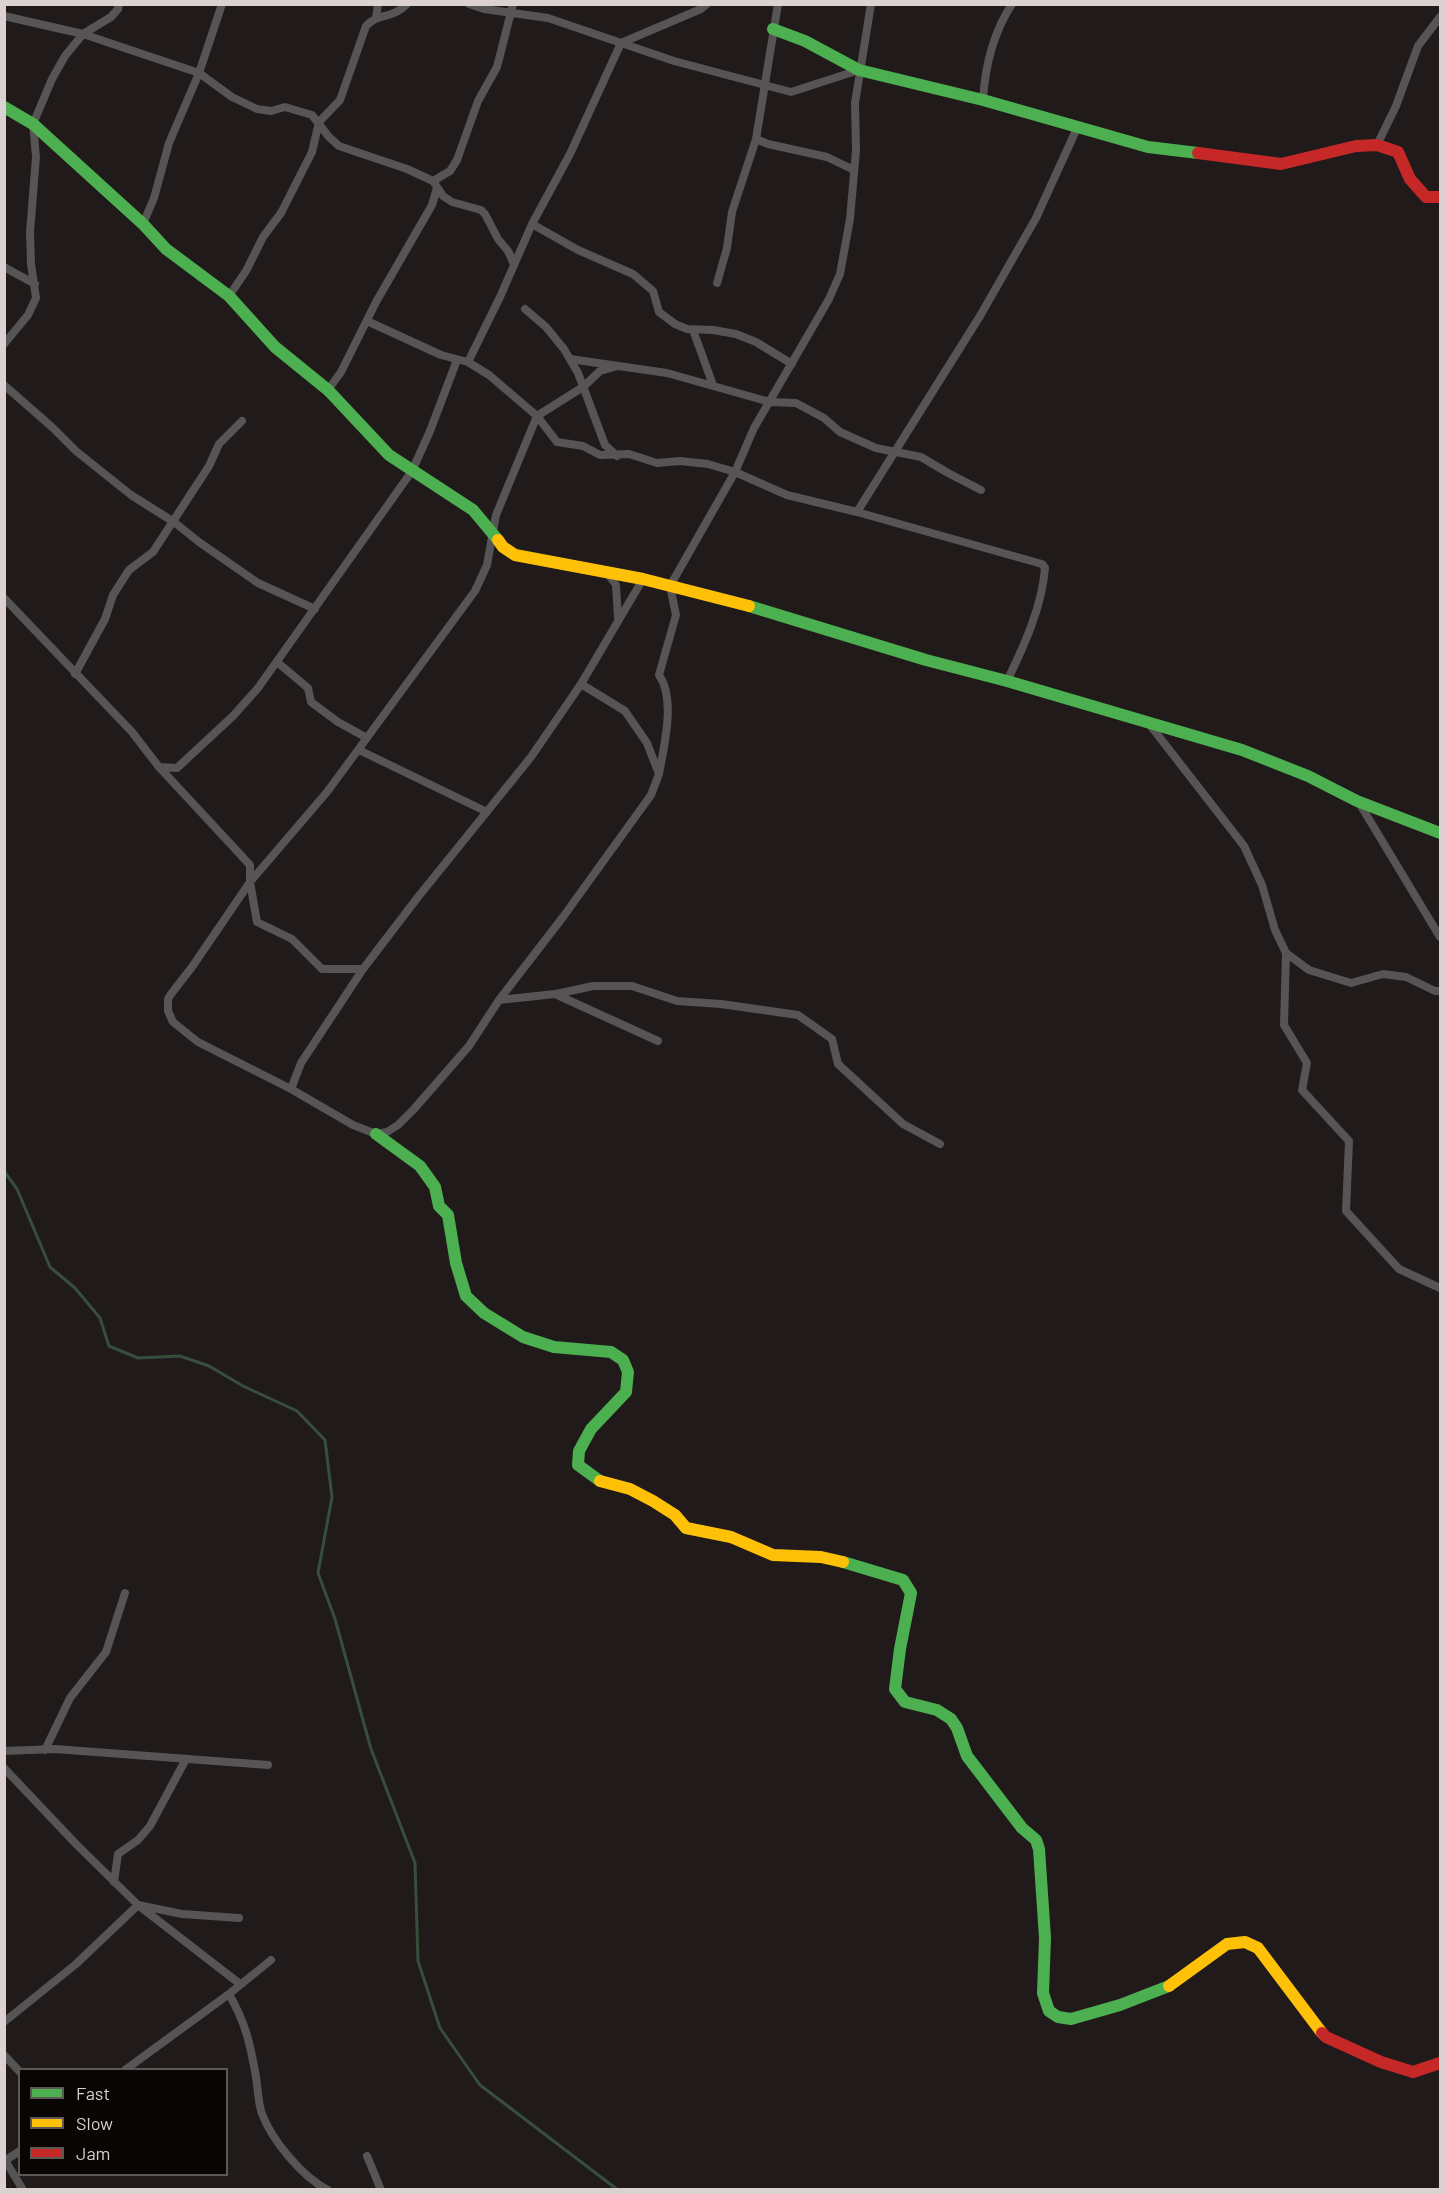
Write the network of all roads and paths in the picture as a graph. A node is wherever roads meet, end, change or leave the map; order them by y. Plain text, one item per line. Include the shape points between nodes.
1 (119, 4) edge
2 (222, 4) edge
3 (378, 4) edge
4 (407, 4) edge
5 (469, 4) edge
6 (778, 4) edge
7 (872, 4) edge
8 (1012, 4) edge
9 (701, 6) edge
10 (512, 9) edge
11 (4, 16) edge
12 (1440, 17) edge
13 (376, 18) junction
14 (773, 29) junction
15 (83, 34) junction
16 (621, 44) junction
17 (859, 70) junction
18 (199, 73) junction
19 (764, 84) junction
20 (983, 100) junction
21 (4, 107) edge
22 (319, 122) junction
23 (33, 124) junction
24 (1078, 126) junction
25 (756, 139) junction
26 (1377, 145) junction
27 (854, 170) junction
28 (435, 184) junction
29 (1440, 197) edge
30 (143, 224) junction
31 (532, 224) junction
32 (514, 264) junction
33 (4, 267) edge
34 (717, 283) dead end
35 (35, 284) junction
36 (230, 296) junction
37 (525, 309) dead end
38 (367, 321) junction
39 (693, 330) junction
40 (4, 344) edge
41 (570, 359) junction
42 (457, 360) junction
43 (468, 362) junction
44 (792, 364) junction
45 (618, 366) junction
46 (4, 385) edge
47 (713, 385) junction
48 (583, 387) junction
49 (328, 390) junction
50 (770, 402) junction
51 (537, 416) junction
52 (242, 421) dead end
53 (895, 452) junction
54 (618, 456) junction
55 (412, 471) junction
56 (735, 472) junction
57 (981, 490) dead end
58 (857, 512) junction
59 (174, 522) junction
60 (492, 534) junction
61 (608, 574) junction
62 (643, 579) junction
63 (670, 586) junction
64 (4, 598) edge
65 (315, 609) junction
66 (618, 619) junction
67 (277, 662) junction
68 (75, 674) junction
69 (1007, 681) junction
70 (581, 684) junction
71 (1149, 724) junction
72 (367, 738) junction
73 (359, 750) junction
74 (159, 767) junction
75 (659, 774) junction
76 (1357, 801) junction
77 (487, 812) junction
78 (1440, 832) edge
79 (250, 882) junction
80 (1440, 937) edge
81 (1286, 953) junction
82 (363, 969) junction
83 (1440, 991) edge
84 (555, 994) junction
85 (499, 1000) junction
86 (658, 1041) dead end
87 (291, 1089) junction
88 (376, 1134) junction
89 (940, 1144) dead end
90 (1440, 1288) edge
91 (125, 1593) dead end
92 (45, 1750) junction
93 (4, 1751) edge
94 (186, 1759) junction
95 (268, 1765) dead end
96 (4, 1768) edge
97 (114, 1882) junction
98 (138, 1905) junction
99 (239, 1918) dead end
100 (271, 1960) dead end
101 (240, 1984) junction
102 (229, 1994) junction
103 (4, 2022) edge
104 (4, 2055) edge
105 (1440, 2063) edge
106 (128, 2068) edge
107 (18, 2070) edge
108 (18, 2152) edge
109 (367, 2156) dead end
110 (5, 2160) edge
111 (23, 2190) edge
112 (328, 2190) edge
113 (381, 2190) edge

1 - 15 street via 111,17
2 - 18 street
3 - 13 street
4 - 13 street via 395,14
5 - 10 street
6 - 14 street
7 - 17 street
8 - 20 street via 990,53
9 - 16 street
10 - 16 street
10 - 28 street via 497,67 478,101 457,160
11 - 15 street
12 - 26 street via 1418,46
13 - 22 street via 366,26 340,100
14 - 17 street via 805,40
14 - 19 street
15 - 18 street
15 - 23 street via 65,56
16 - 19 street
16 - 31 street via 570,154
17 - 19 street via 791,92
17 - 20 street
17 - 27 street
18 - 22 street via 257,110 285,107 312,115
18 - 30 street via 169,142
19 - 25 street
20 - 24 street
21 - 23 street
22 - 28 street via 339,146 407,169
22 - 36 street via 312,152 281,213
23 - 30 street
23 - 35 street via 36,157 30,232
24 - 26 street via 1148,147 1281,164 1356,146
24 - 53 street via 1036,218
25 - 27 street via 827,157
25 - 34 street via 732,212
26 - 29 street via 1398,152 1410,179 1426,197
27 - 44 street via 840,274
28 - 32 street via 452,202 472,206 485,214
28 - 38 street via 432,205
30 - 36 street via 166,249
31 - 32 street
31 - 39 street via 633,274 653,291 659,312 675,324
32 - 43 street
33 - 35 street
35 - 40 street via 34,304
36 - 49 street via 275,348
37 - 41 street via 546,327
38 - 42 street
38 - 49 street via 342,372
39 - 44 street via 736,334
39 - 47 street
41 - 45 street
41 - 48 street
42 - 43 street
42 - 55 street
43 - 51 street
44 - 50 street
45 - 47 street
45 - 48 street via 600,371
46 - 59 street via 76,452 131,495
47 - 50 street
48 - 51 street
48 - 54 street via 605,445
49 - 55 street via 389,455
50 - 53 street via 796,403 840,432
50 - 56 street
51 - 54 street via 557,442 583,446 600,455
51 - 60 street via 495,515
52 - 59 street via 219,444
53 - 57 street via 921,457
53 - 58 street
54 - 56 street via 629,454 657,463 680,460
55 - 60 street via 473,510
55 - 65 street
56 - 58 street via 787,495
56 - 63 street
58 - 69 street via 1042,564 1044,578 1029,634
59 - 65 street via 258,583
59 - 68 street via 153,552 129,570
60 - 61 street via 515,555
60 - 72 street via 486,565 475,591
61 - 62 street
61 - 66 street via 616,585
62 - 63 street
62 - 66 street
63 - 69 street
63 - 75 street via 676,615 659,675 666,685 668,708
64 - 68 street
65 - 67 street
66 - 70 street
67 - 72 street via 308,688 311,702
67 - 74 street via 233,716 177,768
68 - 74 street via 132,732
69 - 71 street
70 - 75 street via 625,711 648,743
70 - 77 street
71 - 76 street via 1242,750
71 - 81 street via 1244,846
72 - 73 street
73 - 77 street
73 - 79 street
74 - 79 street via 250,865
75 - 85 street via 651,795
76 - 78 street
76 - 80 street
77 - 82 street
79 - 82 street via 257,922 292,939 321,969
79 - 87 street via 171,994 168,1011 173,1022 198,1042
81 - 83 street via 1309,969 1352,983 1383,974 1406,977
81 - 90 street via 1284,1025 1307,1063 1302,1090 1349,1141 1346,1211 1399,1269
82 - 87 street via 301,1063
84 - 85 street
84 - 86 street
84 - 89 street via 593,986 632,986 678,1001 798,1015 832,1039 838,1064 903,1124
85 - 88 street via 469,1046 414,1108 398,1125
87 - 88 street
88 - 105 street via 420,1166 435,1187 439,1206 448,1215 466,1296 484,1313 523,1337 554,1347 611,1352 623,1360 628,1372 626,1392 591,1429 579,1451 578,1465 599,1481 630,1489 653,1501 675,1515 686,1528 731,1537 773,1555 821,1557 903,1580 911,1593 895,1689 905,1702 937,1710 951,1719 967,1756 1022,1828 1036,1840 1045,1938 1043,1994 1050,2012 1071,2019 1120,2005 1168,1986 1227,1944 1245,1942 1258,1948 1326,2037 1413,2072
91 - 92 street via 106,1652 70,1698
92 - 93 street
92 - 94 street
94 - 95 street
94 - 97 street via 150,1826 118,1854
96 - 97 street
97 - 98 street
98 - 99 street via 182,1914
98 - 101 street
98 - 103 street via 76,1964
100 - 101 street
101 - 102 street
102 - 106 street
102 - 112 street via 242,2017 261,2112 273,2136 309,2179
104 - 107 street
108 - 110 street
109 - 113 street
110 - 111 street

